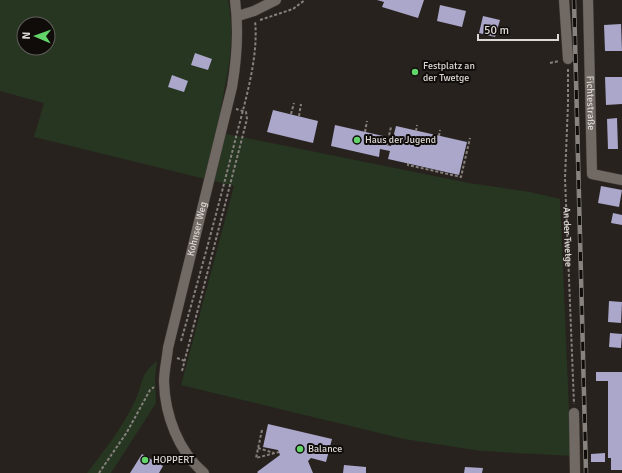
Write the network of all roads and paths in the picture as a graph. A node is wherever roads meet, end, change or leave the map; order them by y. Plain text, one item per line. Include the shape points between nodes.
1 (235, 0) edge
2 (276, 0) edge
3 (305, 0) edge
4 (564, 0) edge
5 (588, 0) edge
6 (254, 11) junction
7 (238, 16) junction
8 (255, 22) junction
9 (568, 59) joint
10 (294, 103) dead end
11 (301, 104) dead end
12 (228, 107) junction
13 (242, 110) junction
14 (291, 114) dead end
15 (299, 116) dead end
16 (367, 121) dead end
17 (417, 125) dead end
18 (391, 127) dead end
19 (440, 130) dead end
20 (416, 131) dead end
21 (365, 132) dead end
22 (439, 136) dead end
23 (470, 138) dead end
24 (387, 145) dead end
25 (408, 163) dead end
26 (622, 180) edge
27 (180, 346) dead end
28 (179, 352) dead end
29 (178, 358) junction
30 (184, 360) junction
31 (176, 364) dead end
32 (182, 371) dead end
33 (164, 380) junction
34 (574, 413) joint
35 (262, 430) dead end
36 (258, 448) junction
37 (279, 452) dead end
38 (276, 453) junction
39 (99, 473) edge
40 (204, 473) edge
41 (575, 473) edge

1 - 7 street, Kohnser Weg
2 - 6 street
3 - 8 path via 293,8
4 - 9 street
5 - 26 street, Fichtestraße via 592,174
6 - 7 street
6 - 8 path
7 - 12 street, Kohnser Weg via 237,62
8 - 13 path via 253,57
9 - 34 path, An der Twetge via 565,178
10 - 14 path
11 - 15 path
12 - 13 path
12 - 33 street, Kohnser Weg via 168,348
13 - 27 path
13 - 30 path via 246,112 247,119
16 - 21 path
17 - 20 path
18 - 24 path
19 - 22 path
23 - 25 path via 461,177
28 - 29 path
29 - 30 path
29 - 31 path
30 - 32 path
33 - 39 path via 150,390 127,432
33 - 40 street, Kohnser Weg via 165,400 181,446
34 - 41 street
35 - 36 path
36 - 38 path
36 - 38 path via 256,458
37 - 38 path

